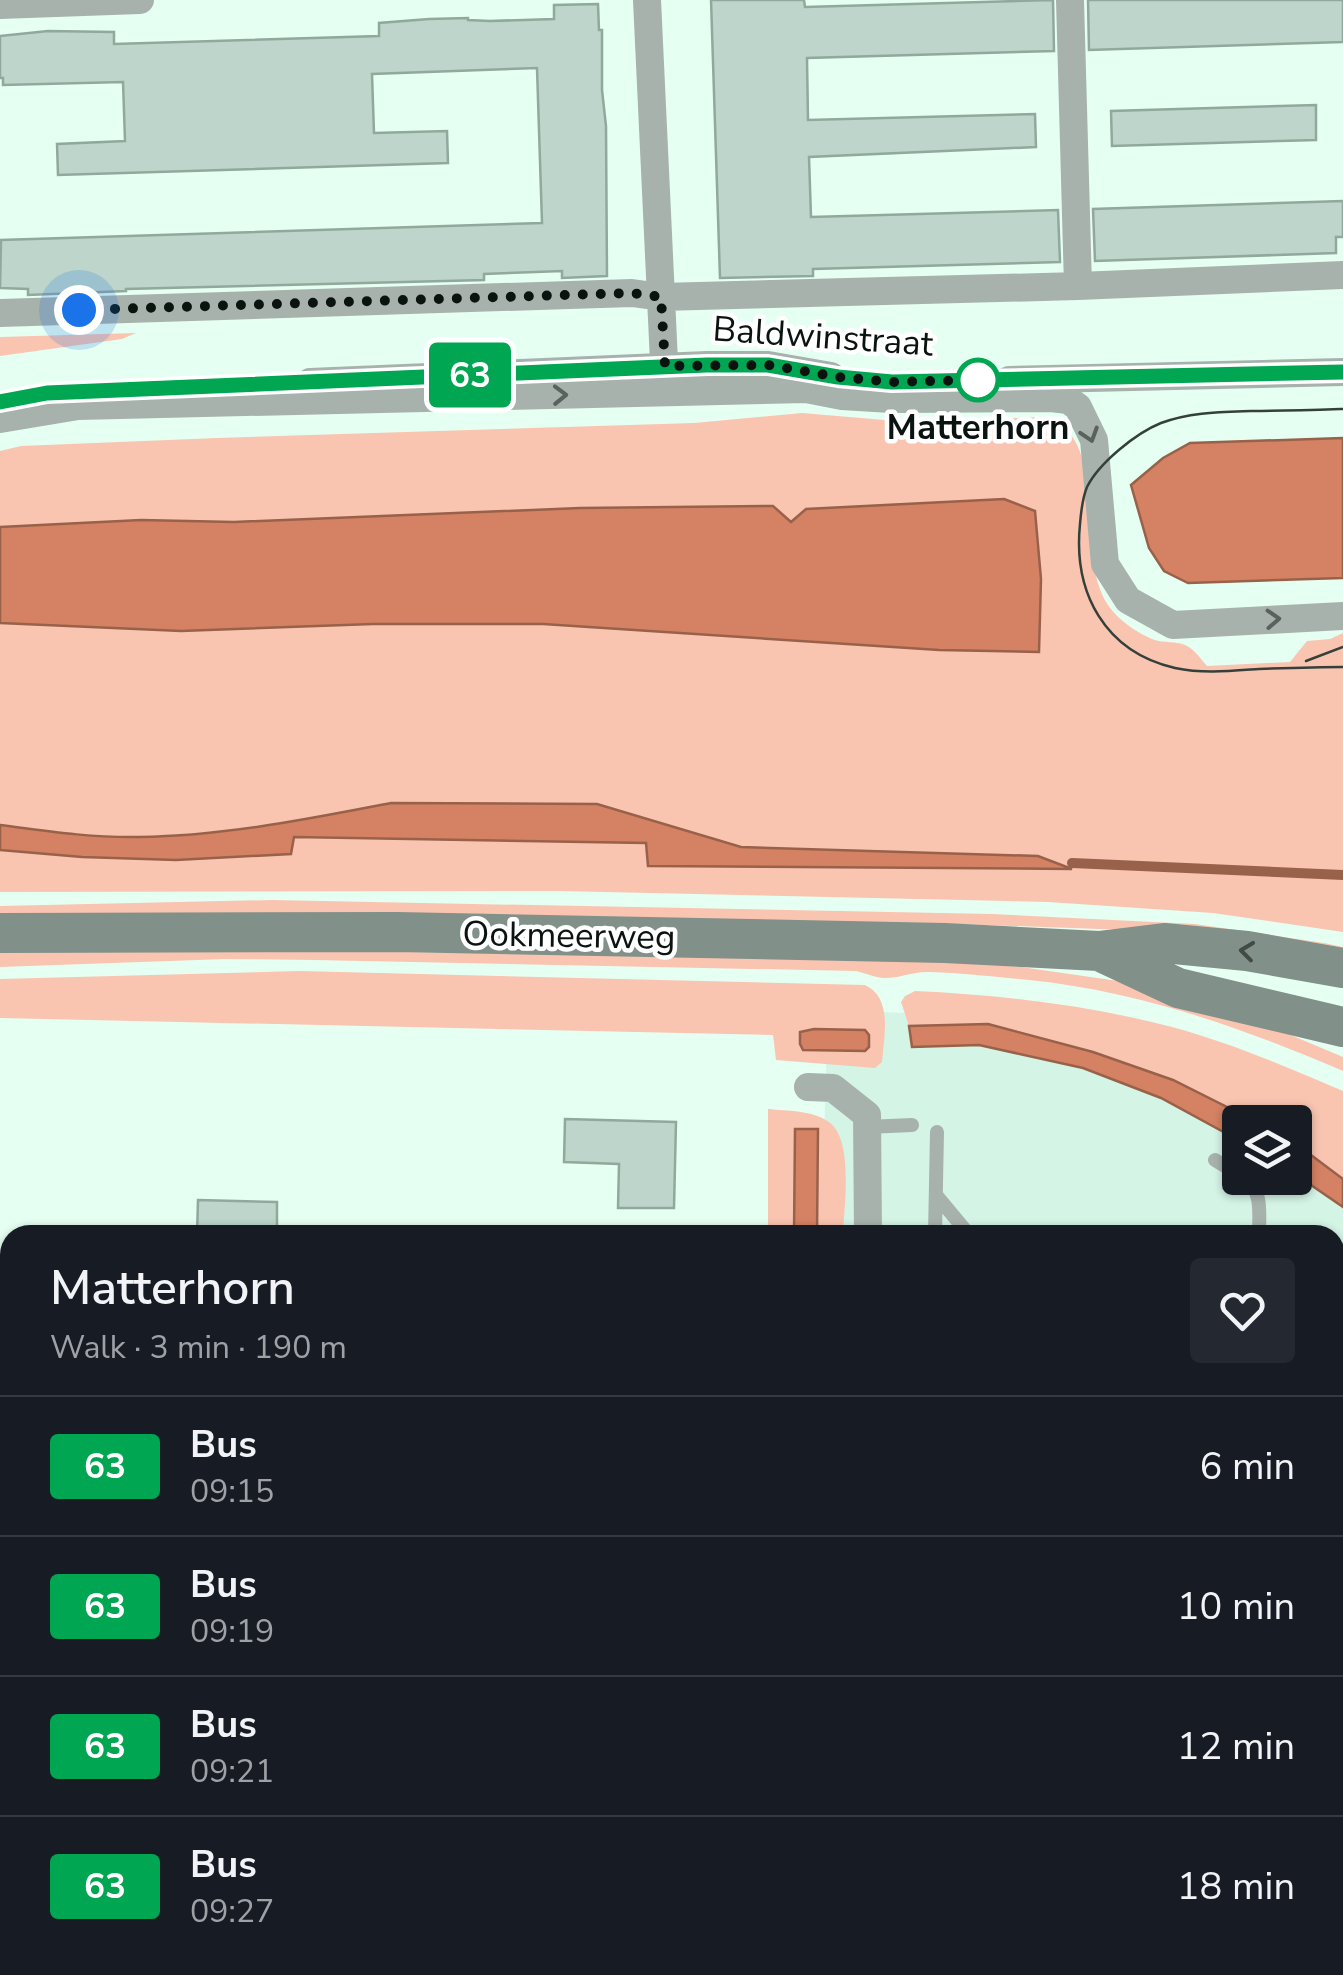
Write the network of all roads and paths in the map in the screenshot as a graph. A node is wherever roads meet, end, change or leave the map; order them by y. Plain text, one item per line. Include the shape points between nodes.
1 (140, 0) edge
2 (647, 0) edge
3 (1070, 0) edge
4 (0, 5) edge
5 (1343, 275) edge
6 (1078, 286) junction
7 (661, 297) junction
8 (0, 313) edge
9 (1343, 372) edge
10 (665, 379) junction
11 (0, 402) edge
12 (0, 420) edge
13 (1343, 616) edge
14 (0, 936) edge
15 (1098, 951) junction
16 (1343, 968) edge
17 (1343, 1027) edge
18 (808, 1087) dead end
19 (912, 1125) dead end
20 (867, 1127) junction
21 (937, 1132) dead end
22 (1216, 1160) dead end
23 (1222, 1164) edge
24 (936, 1195) junction
25 (1257, 1195) edge
26 (868, 1225) edge
27 (935, 1225) edge
28 (961, 1225) edge
29 (1259, 1225) edge

1 - 4 street
2 - 7 street
3 - 6 street
5 - 6 street, Baldwinstraat
6 - 7 street, Baldwinstraat
7 - 8 street, Baldwinstraat
7 - 10 street
9 - 10 street, Baldwinstraat via 892,382 768,365
10 - 11 street, Baldwinstraat via 47,393
12 -> 10 street, Baldwinstraat via 78,406
10 -> 13 street, Baldwinstraat via 891,399 1068,400 1094,440 1104,564 1128,600 1173,625
14 - 15 main road, Ookmeerweg via 396,932
16 -> 15 main road, Ookmeerweg via 1164,943
15 - 17 main road, Ookmeerweg via 1178,988
18 - 20 street via 833,1088 867,1115
19 - 20 lane
20 - 26 street
21 - 24 lane
22 - 23 lane
24 - 27 lane
24 - 28 lane
25 - 29 lane

